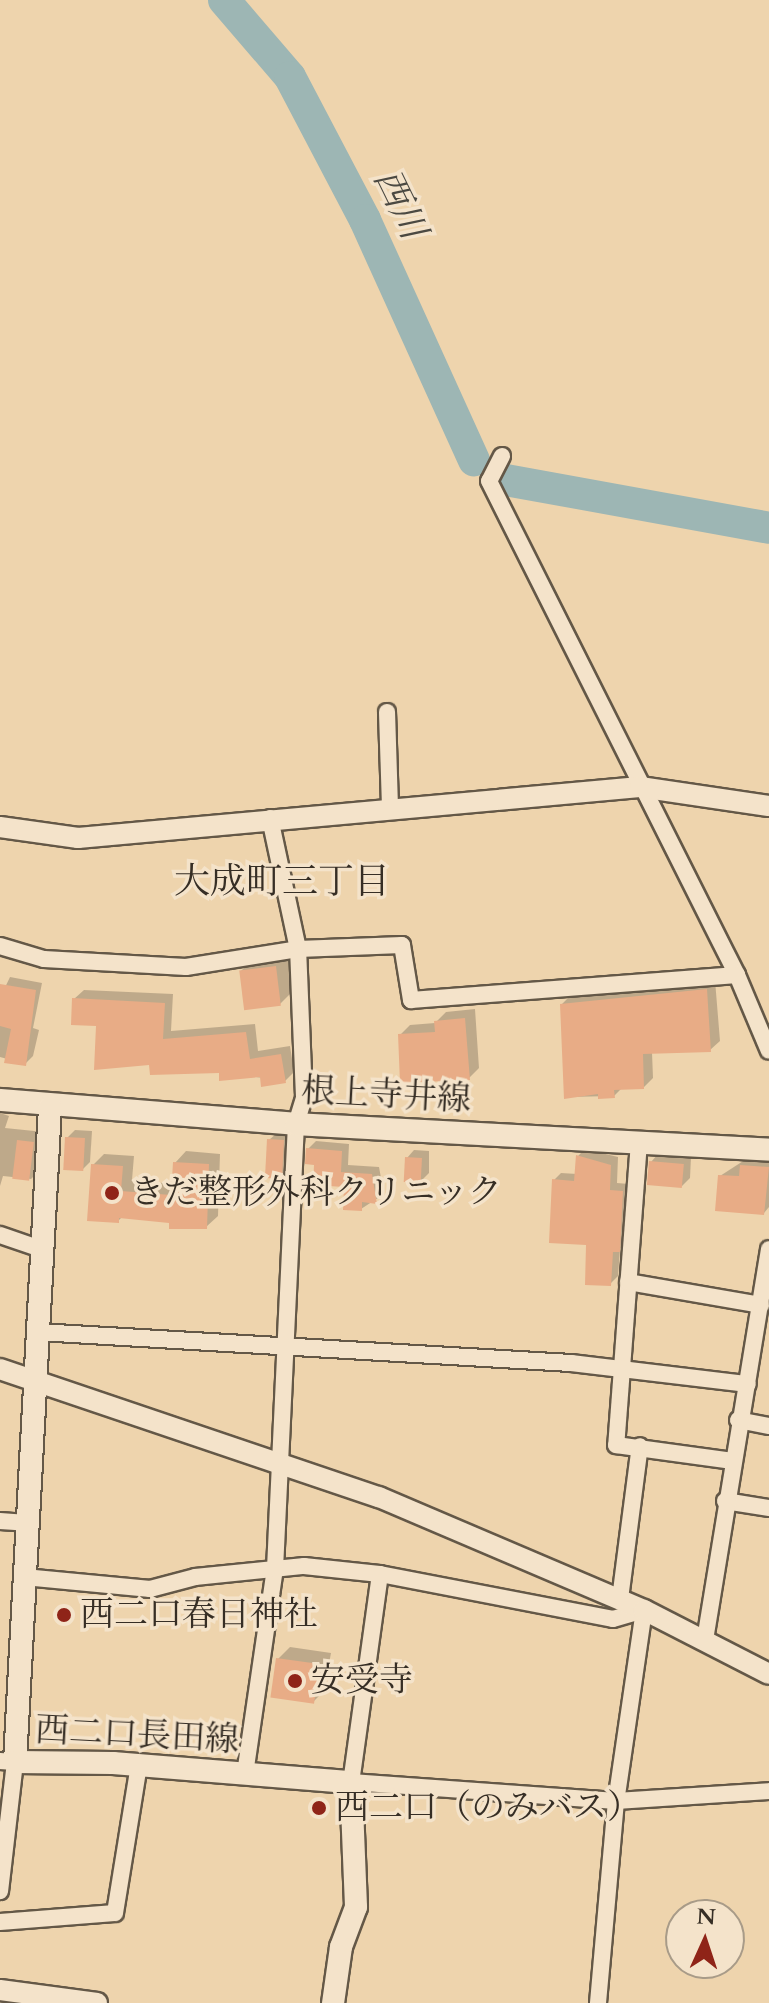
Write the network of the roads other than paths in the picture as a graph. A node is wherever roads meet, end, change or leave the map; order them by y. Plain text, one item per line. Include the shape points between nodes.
1 (502, 456) dead end
2 (387, 712) dead end
3 (640, 787) junction
4 (390, 806) junction
5 (769, 806) edge
6 (270, 818) junction
7 (0, 827) edge
8 (0, 946) edge
9 (298, 949) junction
10 (737, 975) junction
11 (769, 1051) edge
12 (0, 1100) edge
13 (50, 1107) junction
14 (296, 1124) junction
15 (639, 1142) junction
16 (769, 1150) edge
17 (0, 1235) edge
18 (41, 1249) junction
19 (769, 1249) edge
20 (628, 1282) junction
21 (761, 1305) junction
22 (38, 1332) junction
23 (762, 1344) edge
24 (285, 1345) junction
25 (622, 1367) junction
26 (0, 1369) edge
27 (34, 1380) junction
28 (748, 1384) junction
29 (738, 1420) junction
30 (769, 1426) edge
31 (640, 1446) junction
32 (278, 1461) junction
33 (733, 1461) junction
34 (725, 1501) junction
35 (769, 1508) edge
36 (0, 1521) edge
37 (27, 1523) junction
38 (275, 1569) junction
39 (380, 1574) junction
40 (24, 1577) junction
41 (620, 1599) junction
42 (644, 1610) junction
43 (705, 1640) junction
44 (769, 1674) edge
45 (7, 1762) edge
46 (139, 1765) junction
47 (245, 1774) junction
48 (351, 1782) junction
49 (769, 1791) edge
50 (616, 1801) junction
51 (0, 1891) edge
52 (0, 1922) edge
53 (0, 1990) edge
54 (97, 2003) edge
55 (333, 2003) edge
56 (598, 2003) edge

1 - 3 street via 489,481
2 - 4 street
3 - 4 street
3 - 5 street
3 - 10 street
4 - 6 street
6 - 7 street via 78,838
6 - 9 street
8 - 9 street via 44,959 186,967
9 - 10 street via 402,945 411,1000
9 - 14 street via 304,1097
10 - 11 street
12 - 13 main road, 根上寺井線
13 - 14 main road, 根上寺井線
13 - 18 main road, 西二口長田線
14 - 15 main road, 根上寺井線
14 - 24 street
15 - 16 main road, 根上寺井線
15 - 20 street
17 - 18 street
18 - 22 main road, 西二口長田線
19 - 21 street
20 - 21 street
20 - 25 street
21 - 23 street
22 - 24 street
22 - 27 main road, 西二口長田線
23 - 28 street
24 - 25 street
24 - 32 street
25 - 28 street
25 - 31 street via 616,1445
26 - 27 street
27 - 32 street
27 - 37 main road, 西二口長田線
28 - 29 street
29 - 30 street
29 - 33 street
31 - 33 street
31 - 41 street
32 - 38 street
32 - 41 street
33 - 34 street
34 - 35 street
34 - 43 street
36 - 37 street
37 - 40 main road, 西二口長田線
38 - 39 street via 304,1566
38 - 40 street via 195,1577 150,1589
38 - 47 street
39 - 42 street via 613,1619
39 - 48 street
40 - 45 main road, 西二口長田線
41 - 42 street
42 - 43 street
42 - 50 street
43 - 44 street
45 - 46 main road, 西二口長田線
45 - 51 street
46 - 47 main road, 西二口長田線
46 - 52 street via 115,1913
47 - 48 main road, 西二口長田線
48 - 50 street
48 - 55 main road via 356,1907 341,1947
49 - 50 street
50 - 56 street
53 - 54 street

